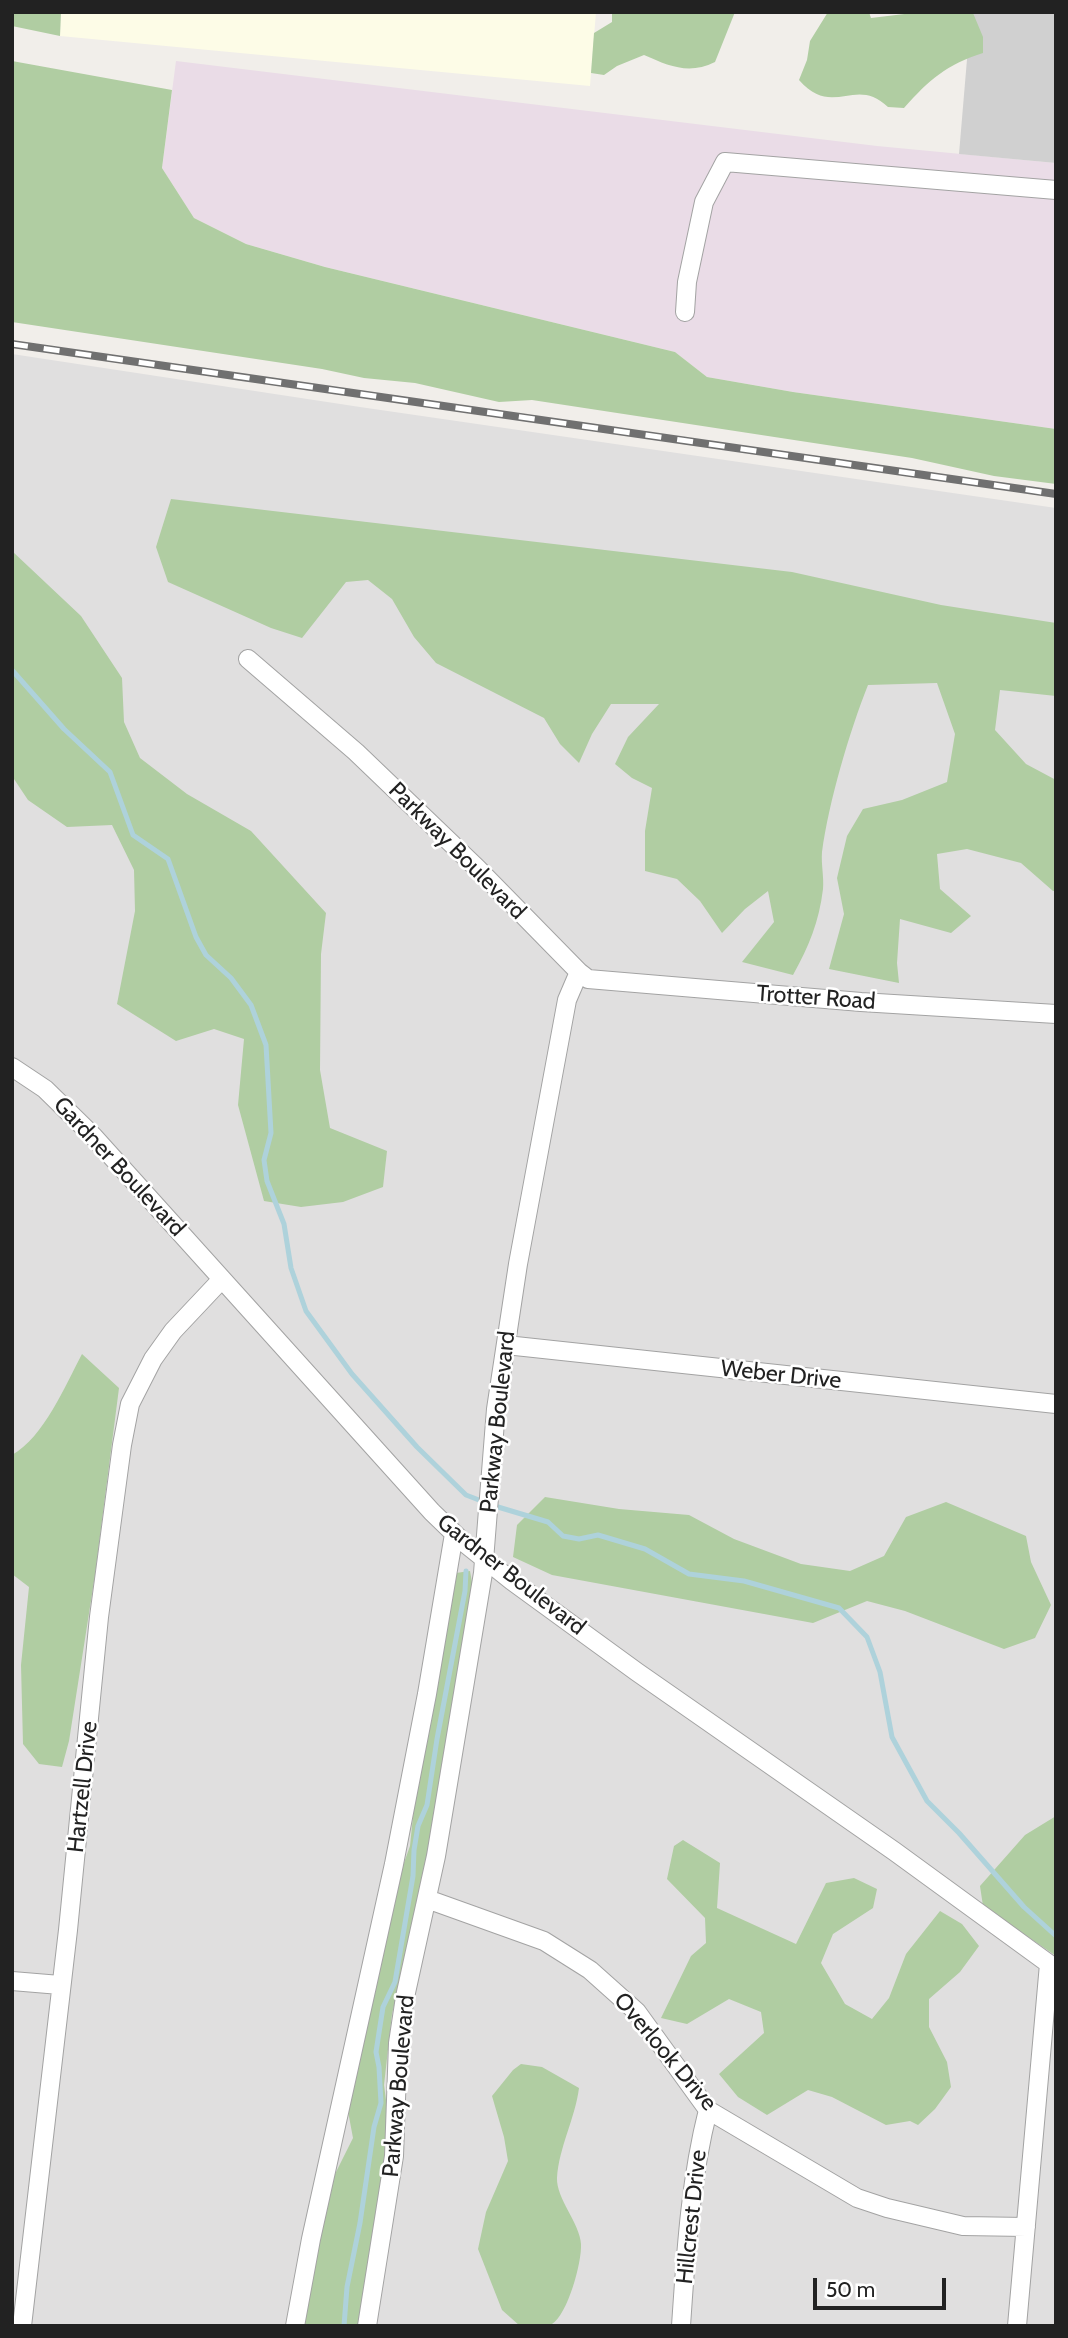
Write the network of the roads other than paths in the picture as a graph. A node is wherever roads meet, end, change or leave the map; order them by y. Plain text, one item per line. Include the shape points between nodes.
1 (1056, 190) edge
2 (685, 312) dead end
3 (248, 659) dead end
4 (579, 972) junction
5 (1056, 1014) edge
6 (12, 1067) edge
7 (222, 1279) junction
8 (506, 1345) junction
9 (1056, 1404) edge
10 (454, 1534) junction
11 (484, 1559) junction
12 (427, 1899) junction
13 (1052, 1966) edge
14 (12, 1980) edge
15 (60, 1985) junction
16 (708, 2110) junction
17 (1026, 2227) junction
18 (22, 2326) edge
19 (295, 2326) edge
20 (367, 2326) edge
21 (681, 2326) edge
22 (1017, 2326) edge

1 - 2 street via 724,162 704,202
3 - 4 street, Parkway Boulevard via 356,752
4 - 5 street, Trotter Road via 596,981
4 - 8 street, Parkway Boulevard via 567,1000
6 - 7 street, Gardner Boulevard via 45,1089 94,1137
7 - 10 street, Gardner Boulevard
7 - 15 street, Hartzell Drive via 173,1331 130,1404 99,1617
8 - 9 street, Weber Drive
8 - 11 street, Parkway Boulevard
10 - 11 street, Gardner Boulevard
10 - 19 street, Parkway Boulevard via 394,1864
11 - 12 street, Parkway Boulevard
11 - 13 street, Gardner Boulevard
12 - 16 street, Overlook Drive via 544,1941 590,1970 637,2012
12 - 20 street, Parkway Boulevard via 398,2043 394,2156
13 - 17 street
14 - 15 street
15 - 18 street, Hartzell Drive
16 - 17 street, Overlook Drive via 857,2198 963,2226
16 - 21 street, Hillcrest Drive via 690,2204
17 - 22 street

